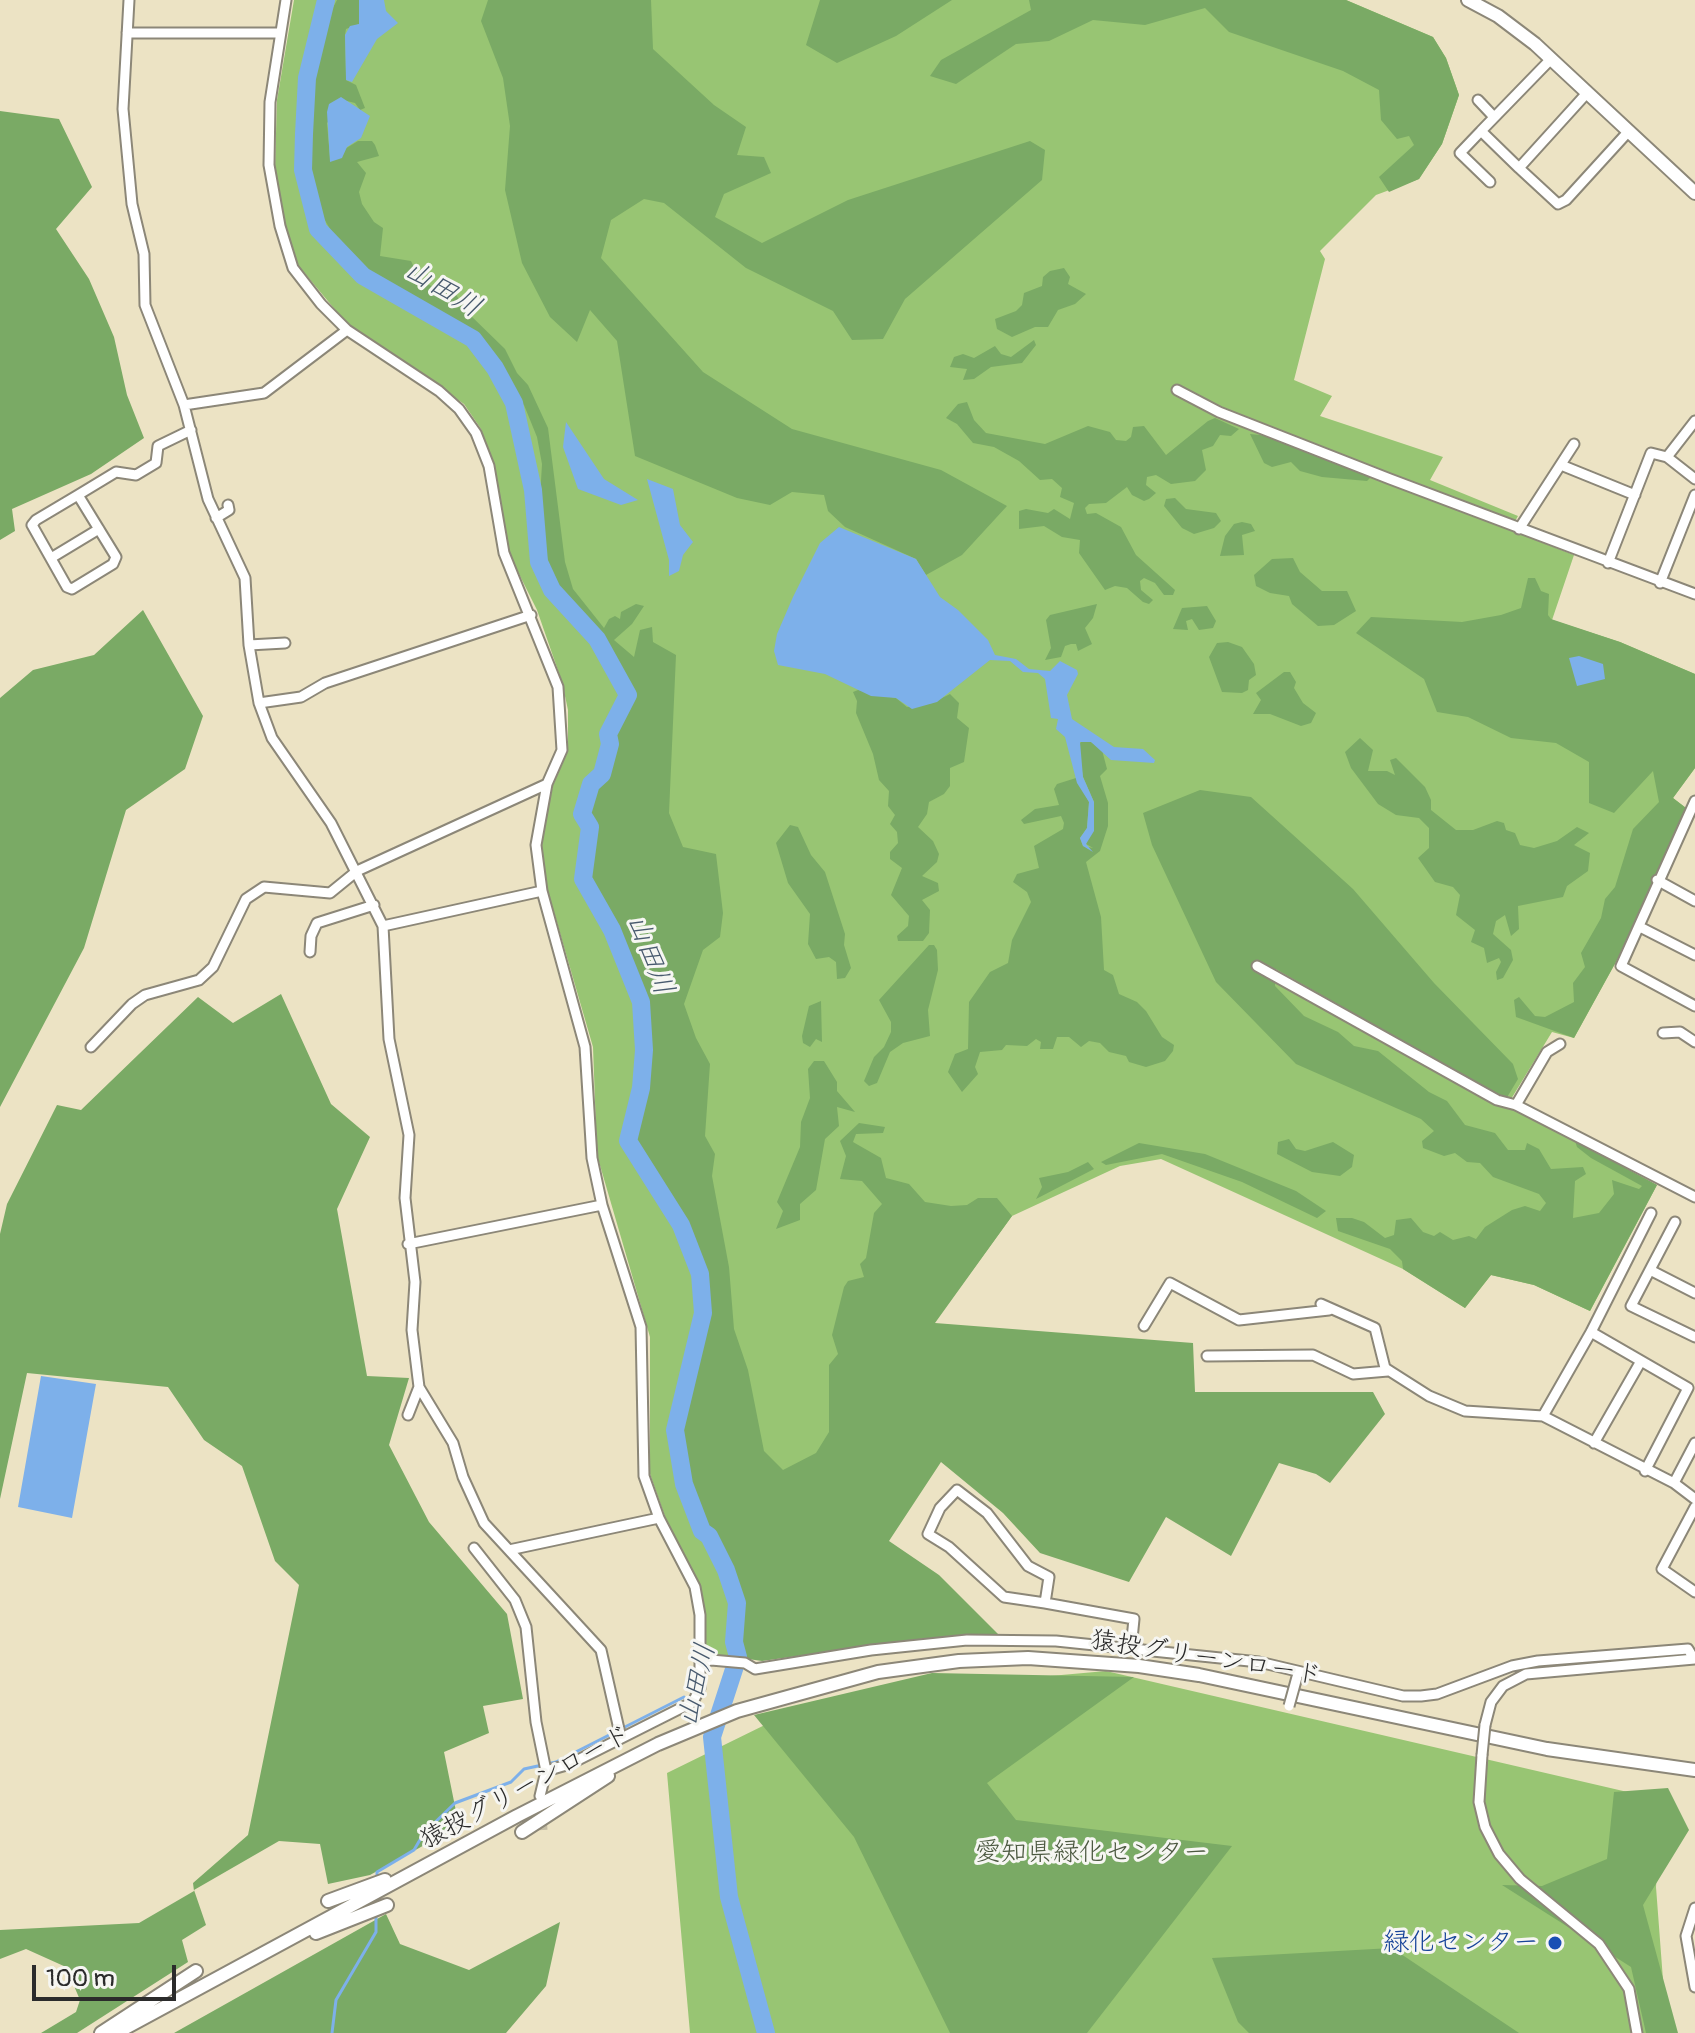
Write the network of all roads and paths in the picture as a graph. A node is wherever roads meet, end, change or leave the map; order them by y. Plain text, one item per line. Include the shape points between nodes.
1 (129, 0) edge
2 (286, 0) edge
3 (1468, 0) edge
4 (127, 33) junction
5 (279, 33) junction
6 (1551, 59) junction
7 (1587, 93) junction
8 (1478, 100) dead end
9 (1494, 117) junction
10 (1481, 131) junction
11 (1628, 132) junction
12 (1519, 168) junction
13 (1490, 182) dead end
14 (1695, 193) edge
15 (347, 330) junction
16 (1177, 390) dead end
17 (184, 405) junction
18 (1695, 421) edge
19 (191, 430) junction
20 (1574, 444) dead end
21 (1667, 457) junction
22 (1561, 465) junction
23 (1695, 479) edge
24 (78, 495) junction
25 (1635, 495) junction
26 (1695, 495) edge
27 (228, 505) dead end
28 (216, 518) junction
29 (99, 529) junction
30 (1519, 529) junction
31 (51, 558) junction
32 (1608, 563) junction
33 (1660, 583) junction
34 (1695, 594) edge
35 (531, 615) junction
36 (285, 643) dead end
37 (249, 645) junction
38 (259, 703) junction
39 (547, 784) junction
40 (1695, 802) edge
41 (357, 871) junction
42 (1657, 880) junction
43 (542, 891) junction
44 (1695, 901) edge
45 (374, 905) junction
46 (383, 926) junction
47 (1640, 927) junction
48 (310, 952) dead end
49 (1695, 955) edge
50 (1257, 966) dead end
51 (1695, 1006) edge
52 (1663, 1033) dead end
53 (1695, 1042) edge
54 (1560, 1044) dead end
55 (91, 1047) dead end
56 (1516, 1105) junction
57 (1695, 1197) edge
58 (602, 1205) junction
59 (1651, 1213) dead end
60 (1675, 1222) dead end
61 (408, 1244) junction
62 (1650, 1270) junction
63 (1695, 1293) edge
64 (1321, 1304) dead end
65 (1332, 1310) junction
66 (1144, 1326) dead end
67 (1591, 1332) junction
68 (1695, 1337) edge
69 (1207, 1356) dead end
70 (1641, 1361) junction
71 (1388, 1371) junction
72 (419, 1387) junction
73 (408, 1415) dead end
74 (1543, 1416) junction
75 (1594, 1443) junction
76 (1695, 1443) edge
77 (1645, 1471) junction
78 (1674, 1483) junction
79 (1695, 1499) edge
80 (1695, 1507) edge
81 (659, 1518) junction
82 (474, 1548) dead end
83 (509, 1550) junction
84 (1695, 1592) edge
85 (1045, 1603) junction
86 (1131, 1649) junction
87 (1695, 1659) edge
88 (701, 1663) junction
89 (1318, 1676) junction
90 (1289, 1706) dead end
91 (621, 1738) junction
92 (658, 1744) junction
93 (1695, 1770) edge
94 (546, 1771) junction
95 (540, 1796) tunnel mouth
96 (517, 1816) junction
97 (522, 1832) dead end
98 (328, 1901) dead end
99 (387, 1905) dead end
100 (1695, 1908) edge
101 (196, 1971) dead end
102 (1695, 1987) edge
103 (151, 2014) junction
104 (101, 2033) edge
105 (116, 2033) edge
106 (1637, 2033) edge

1 - 4 street
2 - 5 street
3 - 6 main road via 1498,16
4 - 5 street
4 - 17 street via 123,109 132,204 144,254 145,305
5 - 15 street via 269,165 280,226 293,268
6 - 7 main road
6 - 9 street
7 - 11 main road
7 - 12 street
8 - 9 street
9 - 10 street
10 - 12 street
10 - 13 street via 1460,153
11 - 12 street via 1558,204
11 - 14 main road
15 - 17 street via 264,393
15 - 35 street via 439,391 476,433 489,466 504,553
16 - 30 street via 1219,412
17 - 19 street
18 - 21 street
19 - 24 street via 158,446 156,463 136,475 116,472
19 - 28 street
20 - 22 street
21 - 23 street
21 - 25 street via 1651,453
22 - 25 street
22 - 30 street
24 - 29 street
24 - 31 street via 32,525
25 - 32 street
26 - 33 street
27 - 28 street via 229,510
28 - 37 street via 245,578
29 - 31 street
29 - 31 street via 116,557 113,564 72,589
30 - 32 street
32 - 33 street
33 - 34 street
35 - 38 street via 325,683 301,697
35 - 39 street via 562,707 562,750
36 - 37 street
37 - 38 street
38 - 41 street via 278,750 331,823
39 - 41 street
39 - 43 street via 536,845
40 - 42 street
41 - 45 street
41 - 55 street via 330,893 264,887 246,899 213,967 199,980 145,995
42 - 44 street
42 - 47 street
43 - 46 street
43 - 58 street via 585,1047 592,1158
45 - 46 street
45 - 48 street via 317,923
46 - 61 street via 389,1039 409,1135
47 - 49 street
47 - 51 street via 1621,966
50 - 56 street via 1497,1100
52 - 53 street via 1680,1032
54 - 56 street via 1547,1052
56 - 57 street
58 - 61 street
58 - 81 street via 641,1327 642,1461
59 - 67 street
60 - 62 street
61 - 72 street via 415,1282 412,1330
62 - 63 street
62 - 68 street via 1631,1306
64 - 65 street
65 - 66 street via 1239,1320 1170,1283
65 - 71 street via 1375,1328
67 - 70 street
67 - 74 street
69 - 71 street via 1313,1355 1353,1374
70 - 75 street
70 - 77 street via 1688,1388
71 - 74 street via 1465,1411
72 - 73 street
72 - 83 street via 453,1443 476,1510
74 - 75 street
75 - 77 street
76 - 78 street
77 - 78 street
78 - 79 street
80 - 84 street via 1662,1569
81 - 83 street
81 - 88 street via 695,1587
82 - 94 street via 515,1600 526,1627
83 - 91 street via 601,1650
85 - 85 street via 1049,1577 1028,1566 987,1513 957,1490 940,1508 928,1534 1004,1597
85 - 86 street via 1134,1619
86 - 88 street via 967,1640 755,1669 745,1663
86 - 89 street via 1259,1662
87 - 89 street via 1688,1649 1538,1661 1421,1696
87 - 106 street, bridge via 1526,1674 1503,1686 1491,1702 1485,1725 1479,1802 1485,1827 1520,1879 1599,1944 1629,1989
88 - 91 street via 700,1688 693,1702
89 - 90 street, bridge via 1316,1682 1297,1677
91 - 94 street
92 - 93 main road, 猿投グリーンロード via 737,1711 839,1681 959,1661 1083,1661 1199,1675 1547,1749
92 - 96 main road, 猿投グリーンロード
92 - 97 main road
94 - 95 street
96 - 98 main road via 387,1879
96 - 103 main road, 猿投グリーンロード
99 - 103 main road via 319,1932
100 - 102 street via 1686,1936
101 - 104 main road
103 - 105 main road, 猿投グリーンロード

